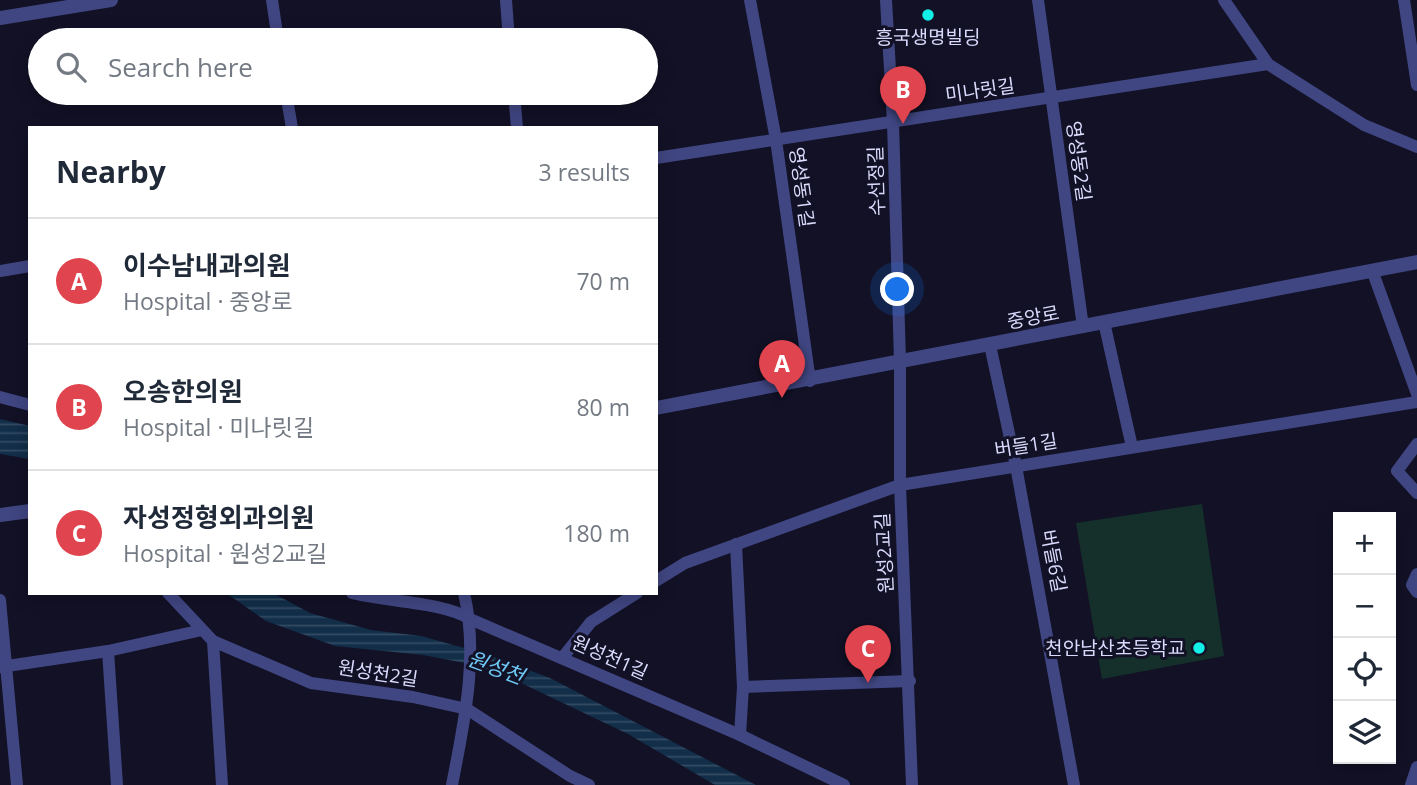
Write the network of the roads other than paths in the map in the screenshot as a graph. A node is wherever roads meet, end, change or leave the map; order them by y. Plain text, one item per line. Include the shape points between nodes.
1 (111, 0) edge
2 (272, 0) edge
3 (506, 0) edge
4 (750, 0) edge
5 (886, 0) edge
6 (1038, 0) edge
7 (1224, 0) edge
8 (1404, 0) edge
9 (0, 18) edge
10 (276, 28) edge
11 (508, 28) edge
12 (1414, 48) edge
13 (1268, 64) junction
14 (1417, 85) edge
15 (1051, 99) junction
16 (288, 105) edge
17 (515, 105) edge
18 (893, 122) junction
19 (292, 126) edge
20 (517, 126) edge
21 (776, 139) junction
22 (1417, 147) edge
23 (658, 158) edge
24 (1417, 262) edge
25 (28, 266) edge
26 (1372, 270) junction
27 (0, 271) edge
28 (1104, 322) junction
29 (1083, 327) junction
30 (990, 345) junction
31 (900, 362) junction
32 (810, 381) junction
33 (1417, 394) edge
34 (0, 397) edge
35 (1417, 402) edge
36 (28, 404) edge
37 (658, 408) edge
38 (1417, 444) edge
39 (1132, 447) junction
40 (1016, 466) junction
41 (900, 485) junction
42 (1417, 493) edge
43 (28, 511) edge
44 (0, 515) edge
45 (736, 544) junction
46 (1417, 574) edge
47 (658, 580) edge
48 (1417, 592) edge
49 (170, 595) edge
50 (360, 595) edge
51 (464, 595) edge
52 (634, 595) edge
53 (0, 600) edge
54 (470, 619) junction
55 (202, 630) junction
56 (214, 641) junction
57 (108, 651) junction
58 (563, 657) junction
59 (3, 666) edge
60 (909, 681) junction
61 (743, 687) junction
62 (467, 709) junction
63 (740, 735) junction
64 (1417, 767) edge
65 (17, 785) edge
66 (117, 785) edge
67 (222, 785) edge
68 (452, 785) edge
69 (589, 785) edge
70 (844, 785) edge
71 (912, 785) edge
72 (1074, 785) edge
73 (1411, 785) edge

1 - 9 street
2 - 10 street
3 - 11 street
4 - 21 street, 영성동1길
5 - 18 street, 수선정길
6 - 15 street, 영성동2길
7 - 13 street
8 - 12 street
12 - 14 street
13 - 15 street, 미나릿길
13 - 22 street via 1364,125
15 - 18 street, 미나릿길
15 - 29 street, 영성동2길
16 - 19 street
17 - 20 street
18 - 21 street, 미나릿길
18 - 31 street, 수선정길
21 - 23 street, 미나릿길
21 - 32 street, 영성동1길
24 - 26 street, 중앙로
25 - 27 street
26 - 28 street, 중앙로
26 - 33 street
28 - 29 street, 중앙로
28 - 39 street
29 - 30 street, 중앙로
30 - 31 street, 중앙로
30 - 40 street, 버들6길
31 - 32 street, 중앙로
31 - 41 street, 원성2교길
32 - 37 street, 중앙로
34 - 36 street
35 - 39 street, 버들1길
38 - 42 street via 1397,471
39 - 40 street, 버들1길
40 - 41 street, 버들1길
40 - 72 street, 버들6길
41 - 45 street, 버들1길
41 - 60 street, 원성2교길
43 - 44 street
45 - 47 street, 버들1길 via 685,563
45 - 61 street
46 - 48 street via 1412,585
49 - 55 street, 원성천2길
50 - 54 street, 원성천1길 via 456,610
51 - 54 street
52 - 58 street via 592,622
53 - 59 street
54 - 58 street, 원성천1길
54 - 62 street
55 - 56 street, 원성천2길
55 - 57 street
56 - 62 street, 원성천2길 via 311,683
56 - 67 street
57 - 59 street
57 - 66 street
58 - 63 street, 원성천1길
59 - 65 street
60 - 61 street
60 - 71 street, 원성2교길
61 - 63 street
62 - 68 street
62 - 69 street, 원성천2길
63 - 70 street, 원성천1길
64 - 73 street

